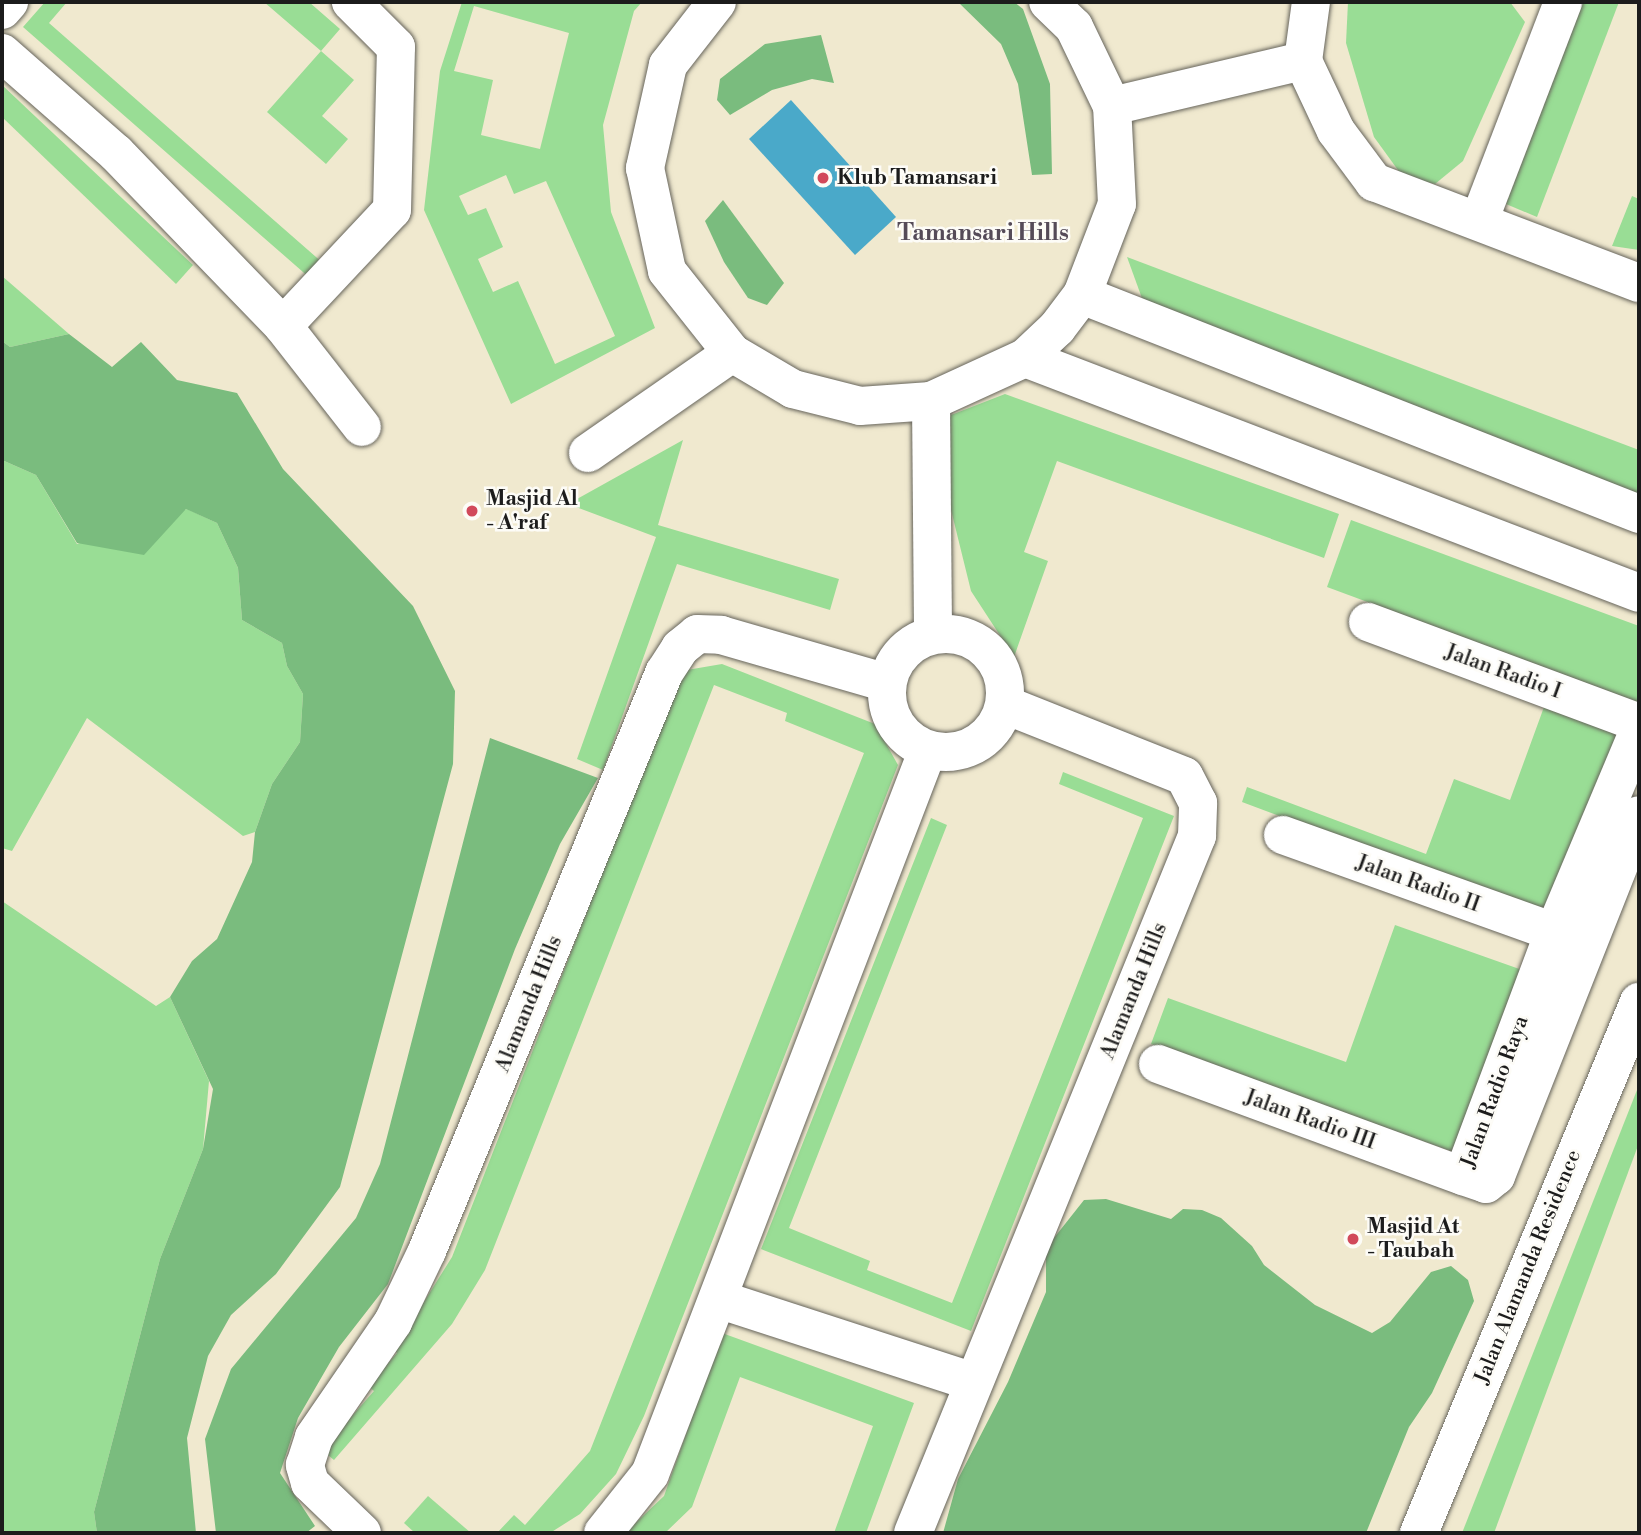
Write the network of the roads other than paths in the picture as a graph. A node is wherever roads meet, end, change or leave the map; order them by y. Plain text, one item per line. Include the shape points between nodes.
1 (9, 2) edge
2 (351, 2) edge
3 (717, 2) edge
4 (1048, 2) edge
5 (1311, 2) edge
6 (1563, 2) edge
7 (2, 10) edge
8 (2, 53) edge
9 (1303, 61) junction
10 (1112, 106) junction
11 (1479, 221) junction
12 (1639, 283) edge
13 (1082, 295) junction
14 (283, 326) junction
15 (732, 353) junction
16 (1025, 358) junction
17 (931, 401) junction
18 (362, 427) dead end
19 (589, 453) dead end
20 (1639, 514) edge
21 (1639, 593) edge
22 (1368, 622) dead end
23 (933, 634) junction
24 (887, 683) junction
25 (1006, 705) junction
26 (1639, 723) edge
27 (1639, 730) edge
28 (927, 752) junction
29 (1639, 815) edge
30 (1283, 835) dead end
31 (1554, 933) junction
32 (1639, 1002) edge
33 (1158, 1064) dead end
34 (1463, 1176) junction
35 (718, 1299) junction
36 (973, 1382) junction
37 (362, 1533) edge
38 (603, 1533) edge
39 (914, 1533) edge
40 (1419, 1533) edge

1 - 7 street
2 - 14 street via 396,47 392,210
3 - 15 street via 668,65 645,168 667,271
4 - 10 street via 1074,27
5 - 9 street
6 - 11 street
8 - 14 street via 116,153
9 - 10 street
9 - 11 street via 1336,131 1374,182
10 - 13 street via 1117,204
11 - 12 street
13 - 16 street via 1057,328
13 - 20 street
14 - 18 street
15 - 17 street via 793,389 860,406
15 - 19 street
16 - 17 street
16 - 21 street
17 - 23 street
22 - 26 street, Jalan Radio I
23 - 24 street via 912,644 896,661
23 - 25 street via 957,634 979,642 996,659 1006,681
24 - 28 street via 888,706 901,734
24 - 37 street, Alamanda Hills via 721,635 697,634 669,664 427,1251 393,1322 314,1437 305,1465 310,1483
25 - 28 street via 990,735 961,753
25 - 36 street, Alamanda Hills via 1184,776 1198,803 1198,836
27 - 31 street, Jalan Radio Raya
28 - 35 street
29 - 34 street, Jalan Radio Raya via 1496,1176 1486,1184
30 - 31 street, Jalan Radio II
31 - 34 street, Jalan Radio Raya
32 - 40 street, Jalan Alamanda Residence
33 - 34 street, Jalan Radio III
35 - 36 street
35 - 38 street via 650,1474
36 - 39 street, Alamanda Hills

